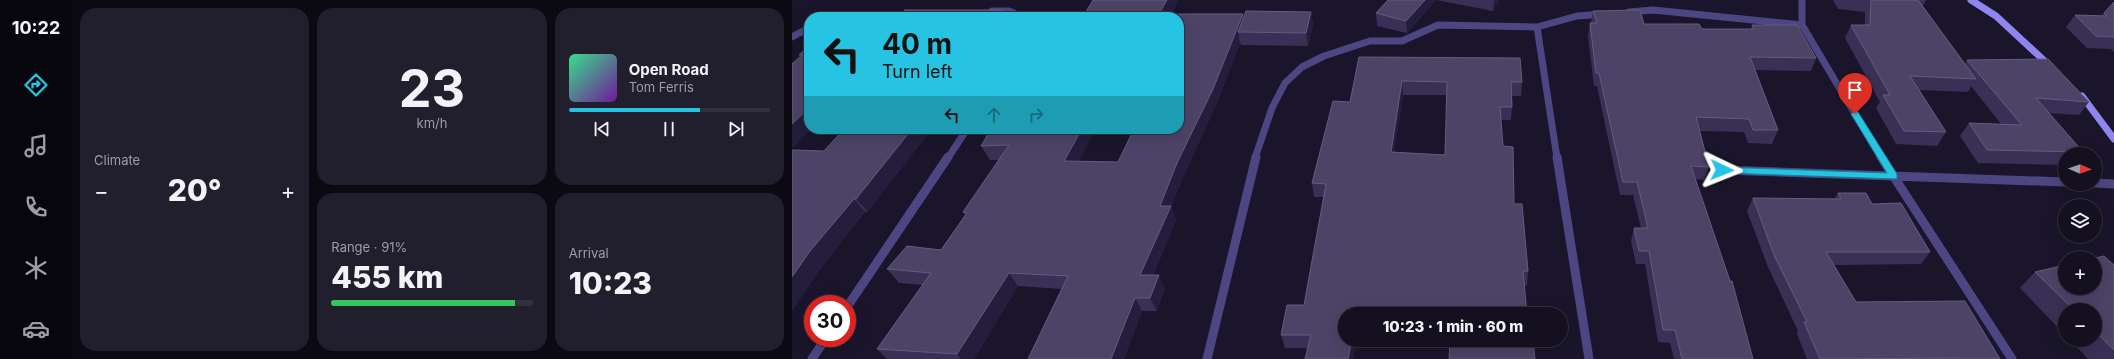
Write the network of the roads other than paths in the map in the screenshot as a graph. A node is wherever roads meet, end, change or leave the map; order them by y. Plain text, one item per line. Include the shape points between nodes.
1 (1802, 0) edge
2 (1971, 0) edge
3 (985, 12) edge
4 (1011, 12) edge
5 (1802, 25) junction
6 (1537, 27) junction
7 (804, 31) edge
8 (792, 37) edge
9 (2058, 74) edge
10 (2075, 90) edge
11 (964, 134) edge
12 (2114, 138) edge
13 (1722, 170) dead end
14 (1893, 177) junction
15 (2058, 182) edge
16 (2102, 183) edge
17 (2114, 184) edge
18 (855, 295) edge
19 (820, 347) edge
20 (812, 359) edge
21 (1207, 359) edge
22 (1589, 359) edge
23 (2012, 359) edge

1 - 5 street
2 - 9 street via 1996,16
3 - 4 street
5 - 6 street via 1653,10 1577,16
5 - 14 street
6 - 21 street via 1438,25 1402,41 1370,41 1324,56 1302,67 1285,83 1272,108 1260,143
6 - 22 street
7 - 8 street
10 - 12 street
11 - 18 street
13 - 14 street
14 - 15 street
14 - 23 street
16 - 17 street
19 - 20 street

